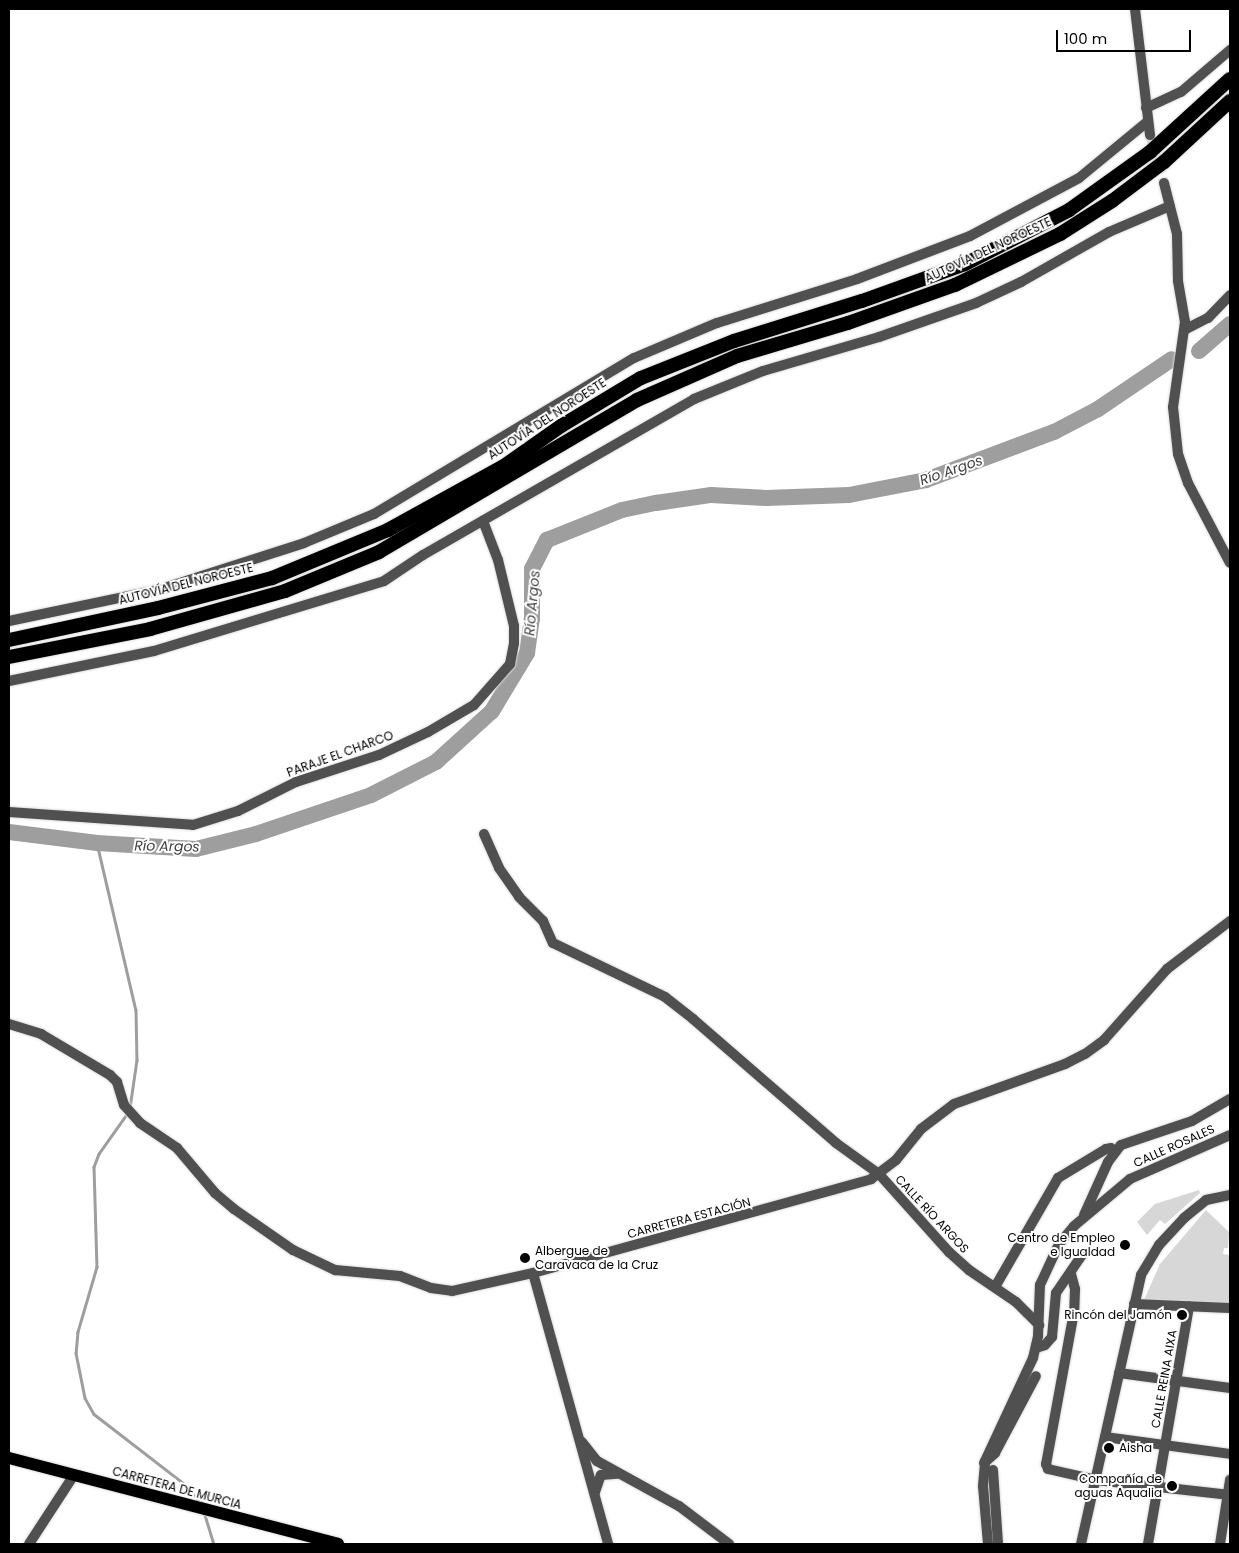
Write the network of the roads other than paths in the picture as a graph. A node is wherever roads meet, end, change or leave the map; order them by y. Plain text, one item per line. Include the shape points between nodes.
1 (1135, 9) edge
2 (1230, 50) edge
3 (1230, 79) edge
4 (1230, 101) edge
5 (1146, 108) junction
6 (1147, 122) junction
7 (1150, 135) tunnel mouth
8 (1164, 183) tunnel mouth
9 (1170, 206) junction
10 (1230, 295) edge
11 (1186, 329) junction
12 (483, 521) junction
13 (1230, 563) edge
14 (9, 621) edge
15 (9, 640) edge
16 (9, 657) edge
17 (9, 681) edge
18 (9, 812) edge
19 (484, 834) dead end
20 (1230, 921) edge
21 (9, 1024) edge
22 (1230, 1099) edge
23 (1230, 1135) edge
24 (1114, 1153) junction
25 (879, 1174) junction
26 (1230, 1195) edge
27 (1083, 1218) junction
28 (1082, 1255) dead end
29 (533, 1273) junction
30 (1071, 1274) junction
31 (995, 1287) junction
32 (1134, 1304) junction
33 (1189, 1307) junction
34 (1230, 1308) edge
35 (1039, 1325) junction
36 (1036, 1348) junction
37 (1119, 1373) junction
38 (1036, 1376) dead end
39 (1177, 1380) junction
40 (1230, 1388) edge
41 (578, 1435) junction
42 (1105, 1437) junction
43 (1165, 1446) junction
44 (1230, 1454) edge
45 (9, 1458) edge
46 (984, 1463) junction
47 (993, 1470) dead end
48 (74, 1475) junction
49 (625, 1476) junction
50 (1096, 1480) junction
51 (1230, 1480) edge
52 (1158, 1487) junction
53 (1229, 1495) edge
54 (595, 1498) junction
55 (29, 1544) edge
56 (338, 1544) edge
57 (608, 1544) edge
58 (728, 1544) edge
59 (988, 1544) edge
60 (998, 1544) edge
61 (1081, 1544) edge
62 (1148, 1544) edge
63 (1220, 1544) edge

1 - 5 street
2 - 5 street via 1181,92
3 - 15 highway, AUTOVÍA DEL NOROESTE via 1150,152 1069,210 966,264 862,301 734,340 641,378 561,426 504,466 388,530 272,578 158,608
4 - 16 highway, AUTOVÍA DEL NOROESTE via 1164,162 1060,234 955,284 848,323 737,356 637,400 378,552 285,591 150,629
5 - 6 street
6 - 7 street
6 - 14 street via 1079,178 970,236 857,278 717,323 634,358 374,514 304,543 158,590
8 - 9 street
9 - 11 street via 1177,234 1178,281
9 - 12 street via 1109,232 1021,282 976,303 879,337 763,371 694,399
10 - 11 street via 1208,318
11 - 13 street via 1173,407 1178,454 1188,483
12 - 17 street via 423,555 384,582 349,594 154,651
12 - 18 street, PARAJE EL CHARCO via 498,560 514,626 514,642 510,664 474,705 379,755 296,782 238,811 193,825
19 - 25 street, CALLE RÍO ARGOS via 498,868 543,922 553,943 665,997 836,1143
20 - 25 street, CARRETERA ESTACIÓN via 1167,969 1104,1040 1085,1054 954,1104 921,1129 896,1160
21 - 29 street, CARRETERA ESTACIÓN via 41,1034 110,1075 118,1082 129,1112 177,1148 215,1194 248,1221 315,1263 335,1270 400,1276 432,1288 452,1291
22 - 24 street via 1192,1122 1129,1141
23 - 27 street, CALLE ROSALES via 1144,1171 1117,1188
24 - 27 street
24 - 31 street via 1113,1149 1106,1149 1058,1178
25 - 29 street, CARRETERA ESTACIÓN via 837,1191
25 - 31 street, CALLE RÍO ARGOS via 949,1252
26 - 32 street via 1206,1200 1169,1233 1141,1275
27 - 35 street via 1059,1244 1042,1276
28 - 30 street
29 - 41 street
30 - 36 street via 1056,1293 1052,1336 1045,1345
30 - 50 street via 1075,1289 1074,1312 1046,1464 1050,1470
31 - 35 street, CALLE RÍO ARGOS
32 - 33 street
32 - 37 street
33 - 34 street
33 - 39 street, CALLE REINA AIXA
35 - 36 street
36 - 46 street
37 - 39 street
37 - 42 street
38 - 46 street via 995,1454
39 - 40 street
39 - 43 street, CALLE REINA AIXA
41 - 49 street via 598,1461
41 - 54 street
42 - 43 street
42 - 50 street
43 - 44 street
43 - 52 street, CALLE REINA AIXA
45 - 48 main road, CARRETERA DE MURCIA
46 - 59 street
47 - 60 street
48 - 55 street
48 - 56 main road, CARRETERA DE MURCIA
49 - 54 street via 601,1474
49 - 58 street via 679,1506
50 - 52 street
50 - 61 street
51 - 53 street
52 - 53 street
52 - 62 street, CALLE REINA AIXA
53 - 63 street
54 - 57 street

